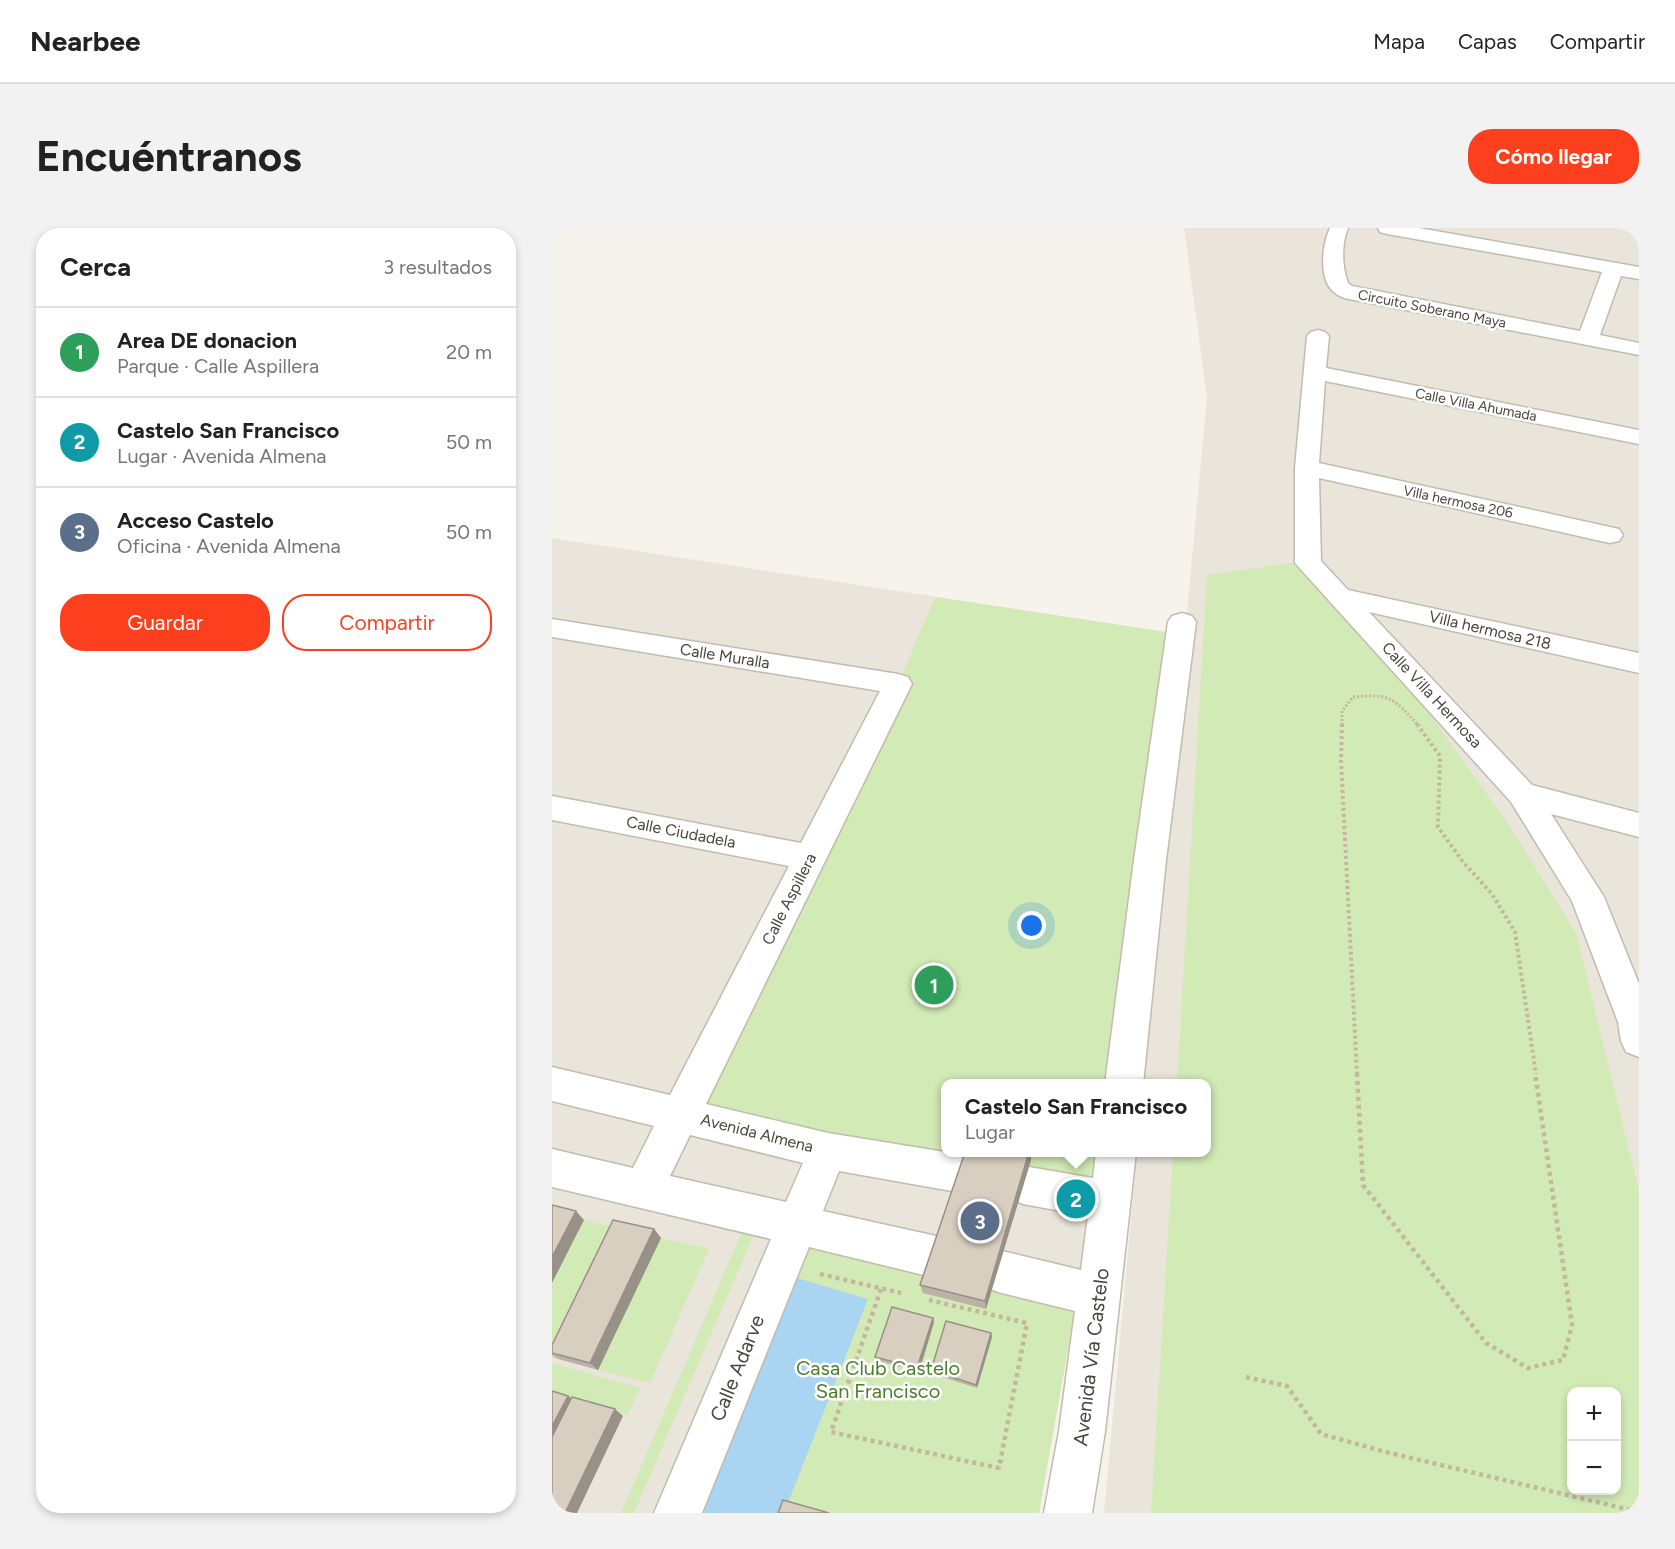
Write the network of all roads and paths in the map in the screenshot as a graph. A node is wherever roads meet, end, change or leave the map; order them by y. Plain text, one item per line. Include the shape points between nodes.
1 (1339, 228) edge
2 (1387, 228) edge
3 (1613, 269) junction
4 (1639, 273) edge
5 (1318, 336) dead end
6 (1587, 339) junction
7 (1639, 349) edge
8 (1314, 372) junction
9 (1639, 437) edge
10 (1307, 468) junction
11 (1610, 535) dead end
12 (1341, 597) junction
13 (1182, 622) dead end
14 (552, 628) edge
15 (1639, 663) edge
16 (898, 684) joint
17 (1522, 794) junction
18 (552, 808) edge
19 (1639, 825) edge
20 (810, 857) junction
21 (1638, 1028) edge
22 (1124, 1079) edge
23 (552, 1084) edge
24 (680, 1114) junction
25 (828, 1151) junction
26 (1115, 1157) edge
27 (552, 1168) edge
28 (963, 1174) edge
29 (1023, 1185) edge
30 (1363, 1185) joint
31 (643, 1189) junction
32 (1110, 1200) junction
33 (797, 1223) junction
34 (936, 1257) edge
35 (779, 1265) junction
36 (998, 1271) edge
37 (881, 1288) junction
38 (903, 1294) dead end
39 (1099, 1296) junction
40 (926, 1299) edge
41 (1246, 1377) dead end
42 (1639, 1512) edge
43 (678, 1513) edge
44 (1068, 1513) edge

1 - 6 street, Circuito Soberano Maya via 1333,238 1336,280 1341,289
2 - 3 street
3 - 4 street
3 - 6 street
5 - 8 street, Calle Villa Hermosa
6 - 7 street, Circuito Soberano Maya
8 - 9 street, Calle Villa Ahumada
8 - 10 street, Calle Villa Hermosa
10 - 11 street, Villa hermosa 206
10 - 12 street, Calle Villa Hermosa via 1308,563
12 - 15 street, Villa hermosa 218
12 - 17 street, Calle Villa Hermosa
13 - 22 street
14 - 16 street, Calle Muralla
16 - 20 street, Calle Aspillera
17 - 19 street
17 - 21 street, Calle Villa Hermosa via 1587,897
18 - 20 street, Calle Ciudadela
20 - 24 street, Calle Aspillera
23 - 24 street, Avenida Almena
24 - 25 street, Avenida Almena
24 - 31 street, Calle Aspillera
25 - 28 street, Avenida Almena
25 - 33 street, Calle Adarve
26 - 32 street, Avenida Vía Castelo
27 - 31 street
29 - 32 street
30 - 30 path via 1486,1342 1528,1368 1563,1360 1572,1325 1515,932 1492,894 1438,828 1440,756 1395,700 1371,695 1353,697 1342,711 1341,760
31 - 33 street
32 - 39 street, Avenida Vía Castelo
33 - 34 street
33 - 35 street, Calle Adarve
35 - 37 path
35 - 43 street, Calle Adarve
36 - 39 street
37 - 38 path
37 - 40 path via 831,1432 999,1468 1027,1323
39 - 44 street, Avenida Vía Castelo
41 - 42 path via 1287,1386 1321,1434

